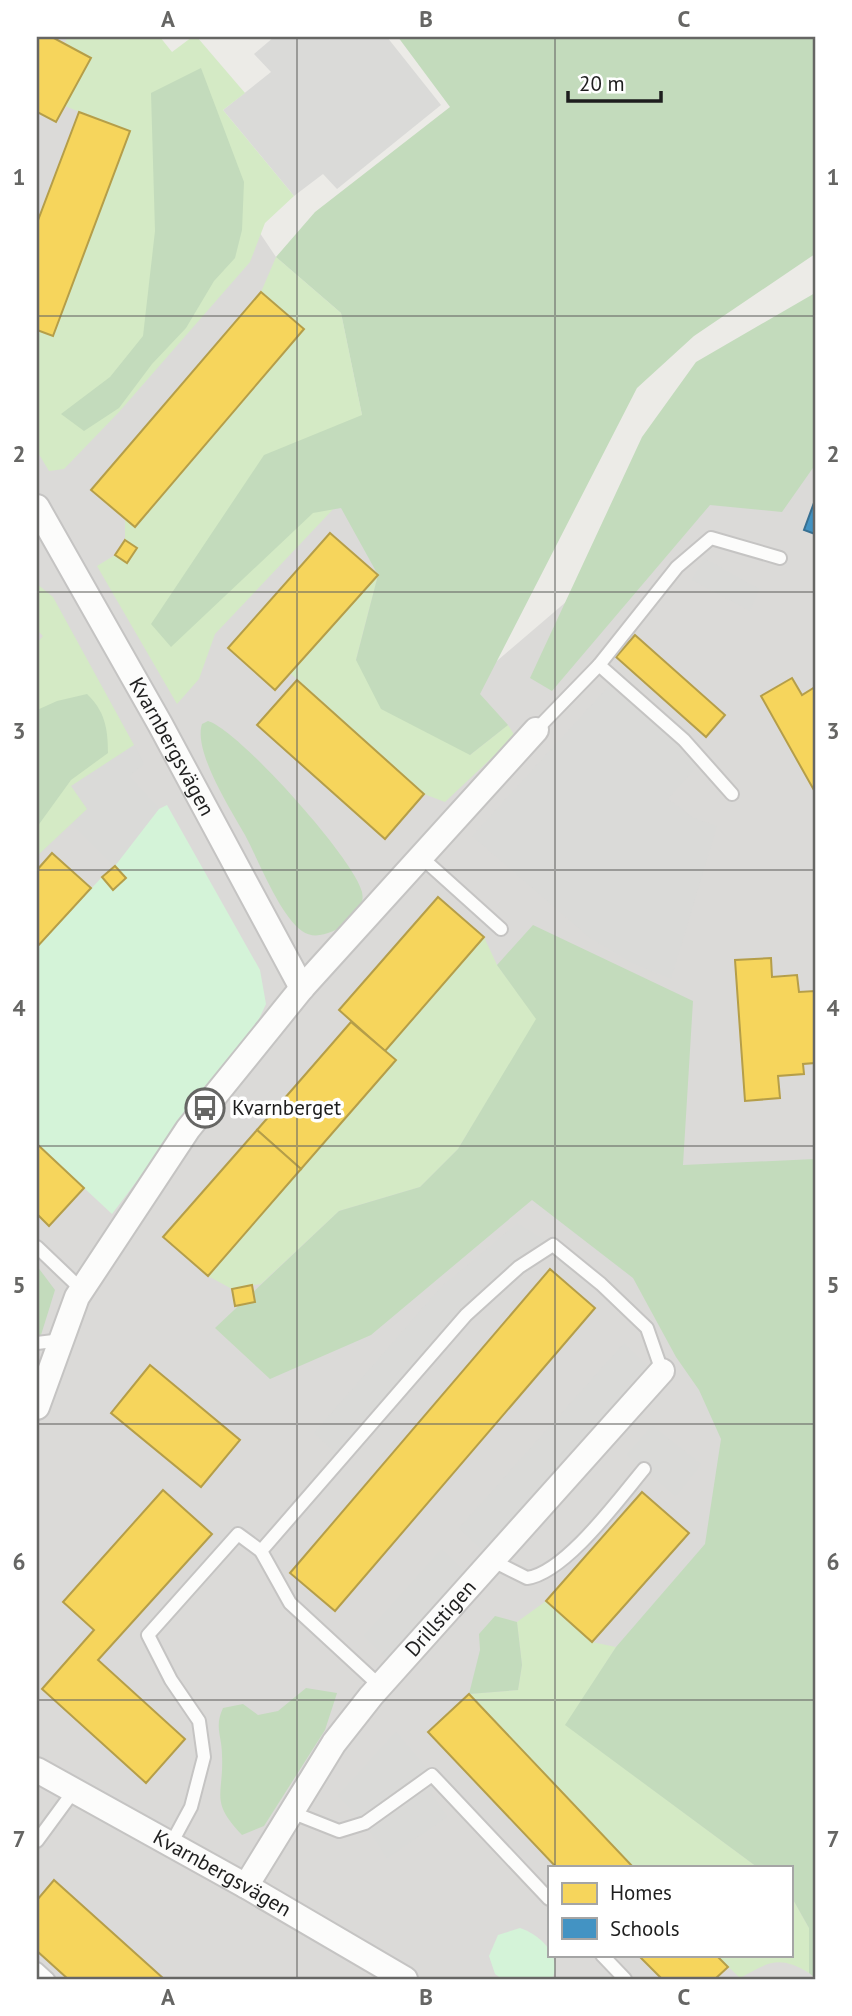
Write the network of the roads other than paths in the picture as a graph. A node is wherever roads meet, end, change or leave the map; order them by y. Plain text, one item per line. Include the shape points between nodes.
1 (37, 507) edge
2 (780, 558) dead end
3 (600, 665) junction
4 (536, 730) joint
5 (732, 794) dead end
6 (421, 857) junction
7 (501, 929) dead end
8 (302, 988) junction
9 (37, 1247) edge
10 (82, 1290) junction
11 (62, 1340) junction
12 (37, 1343) edge
13 (662, 1371) joint
14 (37, 1407) edge
15 (645, 1469) dead end
16 (261, 1551) junction
17 (493, 1561) junction
18 (380, 1686) junction
19 (37, 1770) edge
20 (73, 1792) junction
21 (291, 1812) junction
22 (37, 1841) edge
23 (171, 1844) junction
24 (246, 1886) junction
25 (548, 1898) edge
26 (603, 1956) edge
27 (37, 1969) edge
28 (48, 1979) edge
29 (405, 1979) edge
30 (625, 1979) edge

1 - 8 street, Kvarnbergsvägen
2 - 3 lane via 711,538 677,567
3 - 4 lane
3 - 5 lane via 684,740
4 - 6 street
6 - 7 lane
6 - 8 street
8 - 10 street via 188,1129
9 - 10 lane
10 - 11 street
11 - 12 lane
11 - 14 street
13 - 16 lane via 647,1328 553,1245 519,1266 466,1315
13 - 17 street, Drillstigen
15 - 17 lane via 550,1571 527,1578
16 - 18 lane via 290,1602
16 - 23 lane via 238,1534 148,1635 199,1721 204,1758 191,1807
17 - 18 street, Drillstigen
18 - 21 street, Drillstigen via 334,1743
19 - 20 street, Kvarnbergsvägen
20 - 22 lane
20 - 23 street, Kvarnbergsvägen
21 - 24 street, Drillstigen
21 - 25 lane via 338,1831 365,1823 432,1775
23 - 24 street, Kvarnbergsvägen
24 - 29 street, Kvarnbergsvägen
26 - 30 lane
27 - 28 lane

